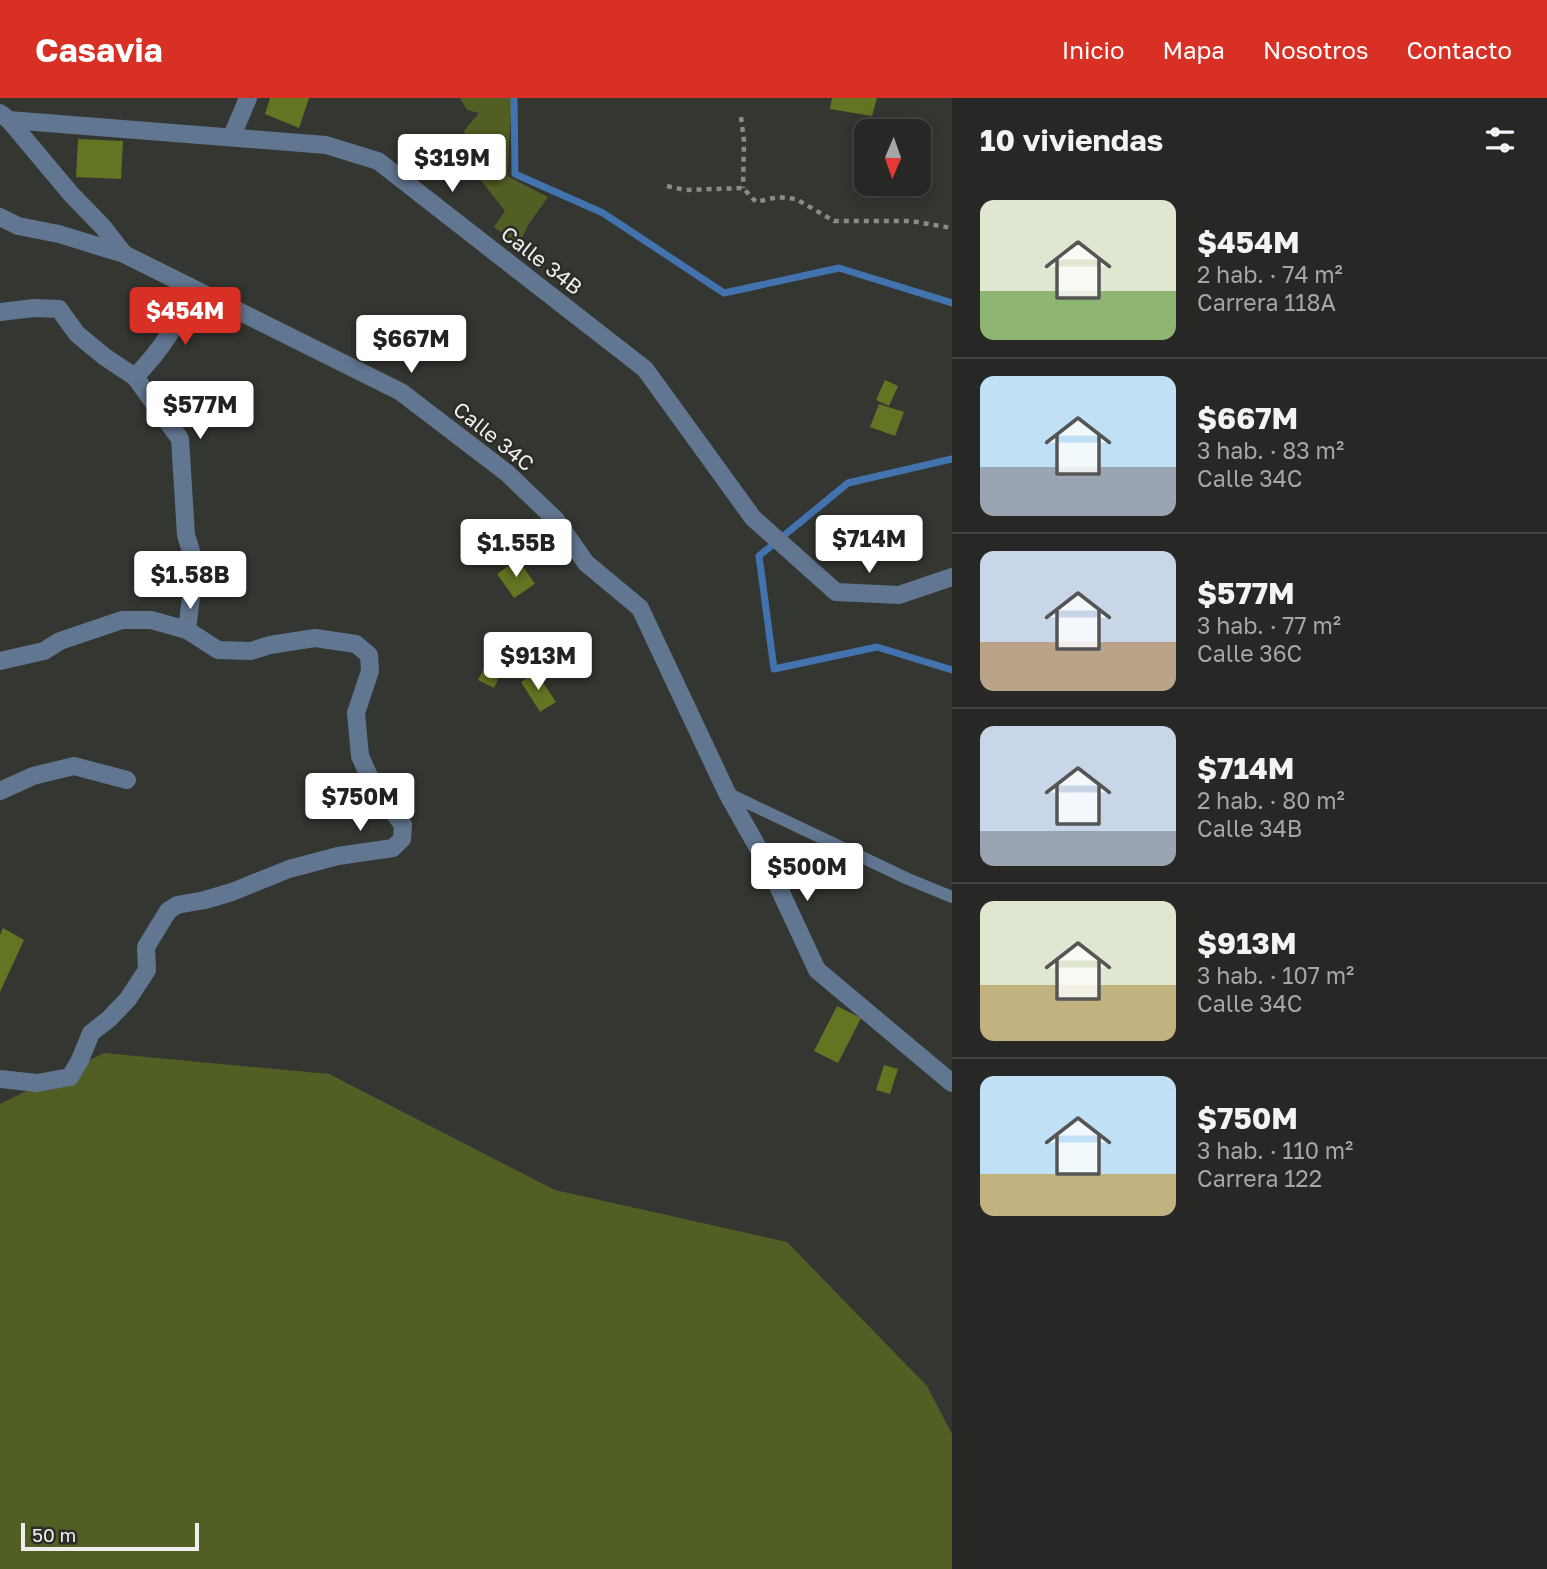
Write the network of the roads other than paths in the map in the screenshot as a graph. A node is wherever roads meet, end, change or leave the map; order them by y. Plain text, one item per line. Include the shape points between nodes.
1 (248, 98) edge
2 (5, 116) edge
3 (232, 136) junction
4 (0, 217) edge
5 (124, 254) junction
6 (193, 289) junction
7 (0, 312) edge
8 (135, 377) junction
9 (952, 577) edge
10 (187, 630) junction
11 (0, 661) edge
12 (127, 780) dead end
13 (0, 791) edge
14 (727, 793) junction
15 (952, 897) edge
16 (0, 1079) edge
17 (952, 1083) edge

1 - 3 street
2 - 3 street, Calle 34B
2 - 5 street, Calle 34B
3 - 9 street, Calle 34B via 326,145 378,161 645,369 753,518 836,592 899,595
4 - 5 street, Calle 34C
5 - 6 street, Calle 34C
6 - 8 street via 160,351
6 - 14 street, Calle 34C via 401,392 507,473 555,519 586,563 640,608
7 - 8 street via 59,309 77,334
8 - 10 street via 180,439 186,535 195,564
10 - 11 street via 151,620 122,620 44,651
10 - 16 street via 218,650 251,651 315,638 356,644 369,655 356,713 360,756 373,785 402,825 402,839 393,848 338,856 232,892 177,905 168,911 146,947 147,970 128,999 91,1033 70,1077 37,1083
12 - 13 street via 74,766 33,776
14 - 15 lane
14 - 17 street, Calle 34C via 770,869 817,970

